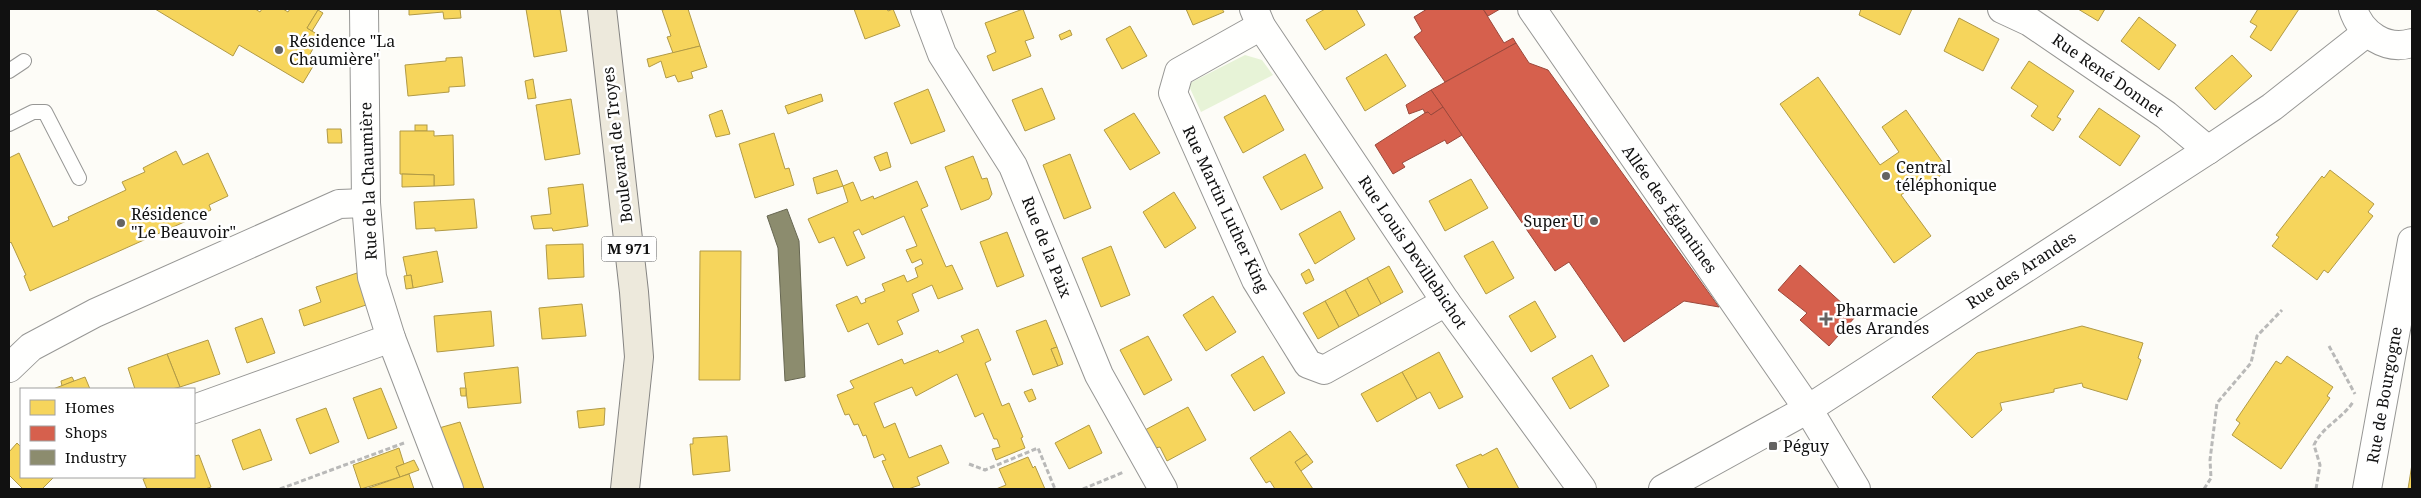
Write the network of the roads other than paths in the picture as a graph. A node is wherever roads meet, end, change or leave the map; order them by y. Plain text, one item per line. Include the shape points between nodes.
1 (364, 9) edge
2 (602, 9) edge
3 (925, 9) edge
4 (1532, 9) edge
5 (2002, 9) edge
6 (2354, 9) edge
7 (1257, 18) edge
8 (2366, 33) junction
9 (2412, 43) edge
10 (24, 61) dead end
11 (9, 71) edge
12 (9, 124) edge
13 (2208, 150) junction
14 (78, 178) dead end
15 (366, 203) junction
16 (2412, 241) edge
17 (1446, 302) junction
18 (391, 338) junction
19 (9, 368) edge
20 (195, 409) edge
21 (1808, 409) junction
22 (449, 489) edge
23 (625, 489) edge
24 (1163, 489) edge
25 (1582, 489) edge
26 (1663, 489) edge
27 (1856, 489) edge
28 (2367, 489) edge

1 - 15 street, Rue de la Chaumière
2 - 23 main road, Boulevard de Troyes / M 971 via 640,357
3 - 24 street, Rue de la Paix via 942,54 1013,166 1099,375
4 - 21 street, Allée des Églantines
5 - 13 street, Rue René Donnet via 2030,22 2150,104
6 - 8 street
7 - 17 street, Rue Louis Devillebichot
7 - 17 street, Rue Martin Luther King via 1179,72 1173,93 1256,280 1308,364 1324,370
8 - 9 street via 2392,45
8 - 13 street, Rue des Arandes via 2272,106
10 - 11 lane
12 - 14 lane via 33,112 45,112
13 - 21 street, Rue des Arandes
15 - 18 street, Rue de la Chaumière via 372,277
15 - 19 street via 339,204 95,313 31,346
16 - 28 street, Rue de Bourgogne
17 - 25 street, Rue Louis Devillebichot
18 - 20 street
18 - 22 street, Rue de la Chaumière
21 - 26 street, Rue des Arandes
21 - 27 street, Allée des Églantines

